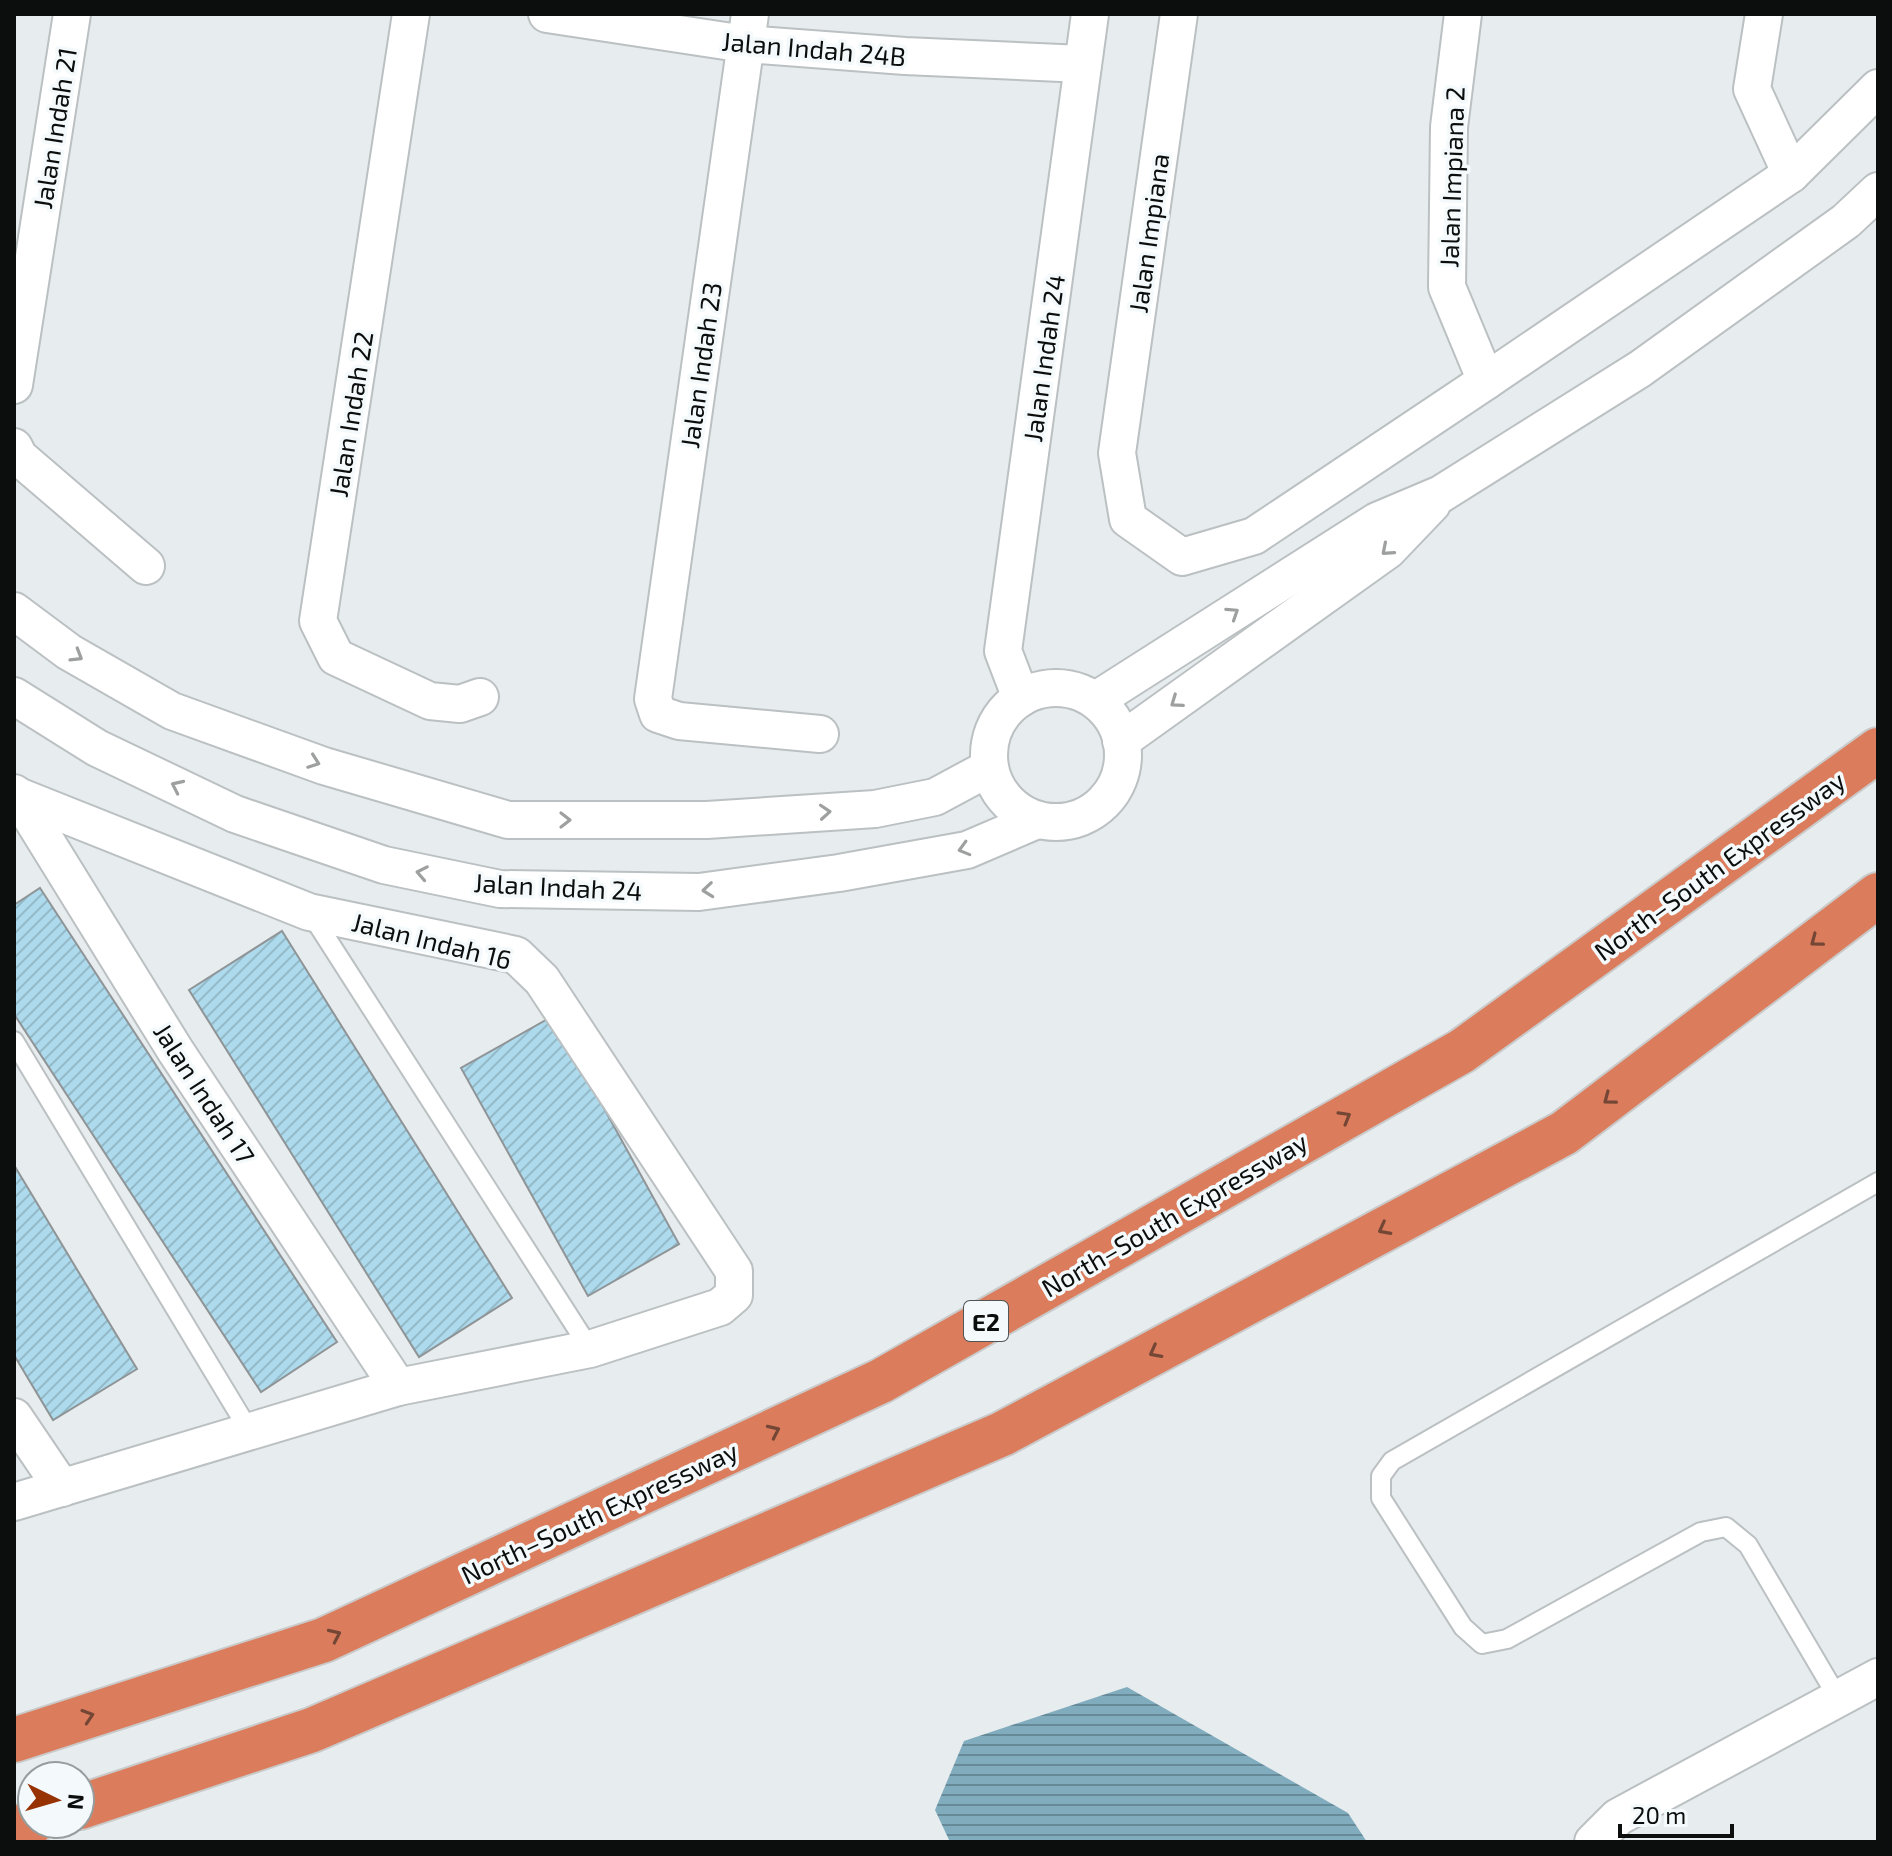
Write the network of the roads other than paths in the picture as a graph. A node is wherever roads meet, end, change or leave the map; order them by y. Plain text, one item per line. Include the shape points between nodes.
1 (72, 14) edge
2 (411, 14) edge
3 (547, 14) edge
4 (1090, 14) edge
5 (1179, 14) edge
6 (1463, 14) edge
7 (1764, 14) edge
8 (748, 29) edge
9 (1083, 64) junction
10 (1878, 88) edge
11 (1791, 174) junction
12 (1878, 191) edge
13 (1486, 381) junction
14 (14, 385) edge
15 (14, 447) edge
16 (1441, 494) junction
17 (146, 566) dead end
18 (14, 611) edge
19 (14, 696) edge
20 (480, 697) dead end
21 (1021, 698) junction
22 (1096, 700) junction
23 (820, 734) dead end
24 (1121, 741) junction
25 (1878, 750) edge
26 (989, 768) junction
27 (15, 796) edge
28 (1037, 820) junction
29 (1878, 895) edge
30 (309, 912) junction
31 (14, 1041) edge
32 (1878, 1182) edge
33 (590, 1349) junction
34 (398, 1387) junction
35 (14, 1417) edge
36 (250, 1432) junction
37 (62, 1488) junction
38 (14, 1502) edge
39 (1878, 1677) edge
40 (1838, 1698) junction
41 (14, 1740) edge
42 (96, 1802) edge
43 (1593, 1842) edge

1 - 14 street, Jalan Indah 21
2 - 20 street, Jalan Indah 22 via 318,621 336,657 430,701 460,704
3 - 8 street, Jalan Indah 24B
4 - 9 street, Jalan Indah 24
5 - 13 street, Jalan Impiana via 1117,453 1128,519 1182,557 1254,536
6 - 13 street, Jalan Impiana 2 via 1449,127 1447,287
7 - 11 street via 1752,89
8 - 9 street, Jalan Indah 24B via 905,56
8 - 23 street, Jalan Indah 23 via 653,699 658,714 679,721
9 - 21 street, Jalan Indah 24 via 1003,651
10 - 11 street
11 - 13 street
12 - 16 street via 1846,221 1640,369
15 - 17 street via 19,457
22 -> 16 street via 1377,521
16 -> 24 street via 1388,550
18 -> 26 street via 69,652 172,711 324,766 508,820 707,820 875,809 935,797
28 -> 19 street, Jalan Indah 24 via 967,850 699,892 500,889 384,865 235,814 97,748
21 - 22 street via 1055,688
21 - 26 street via 992,732
22 - 24 street via 1116,725
24 - 28 street via 1123,761 1109,797 1076,820
41 -> 25 highway, North–South Expressway / E2 via 324,1640 881,1381 1462,1051
26 - 28 street via 1006,801
27 - 30 street, Jalan Indah 16
27 - 34 street, Jalan Indah 17
29 -> 42 highway via 1564,1133 1002,1434 312,1730
30 - 33 lane
30 - 33 street, Jalan Indah 16 via 516,955 542,980 734,1271 734,1295 720,1307
31 - 36 lane
32 - 40 lane via 1392,1461 1381,1476 1381,1498 1463,1627 1482,1644 1507,1639 1701,1532 1726,1527 1748,1545
33 - 34 street
34 - 36 street
35 - 37 street
36 - 37 street
37 - 38 street
39 - 40 street
40 - 43 street via 1618,1817

